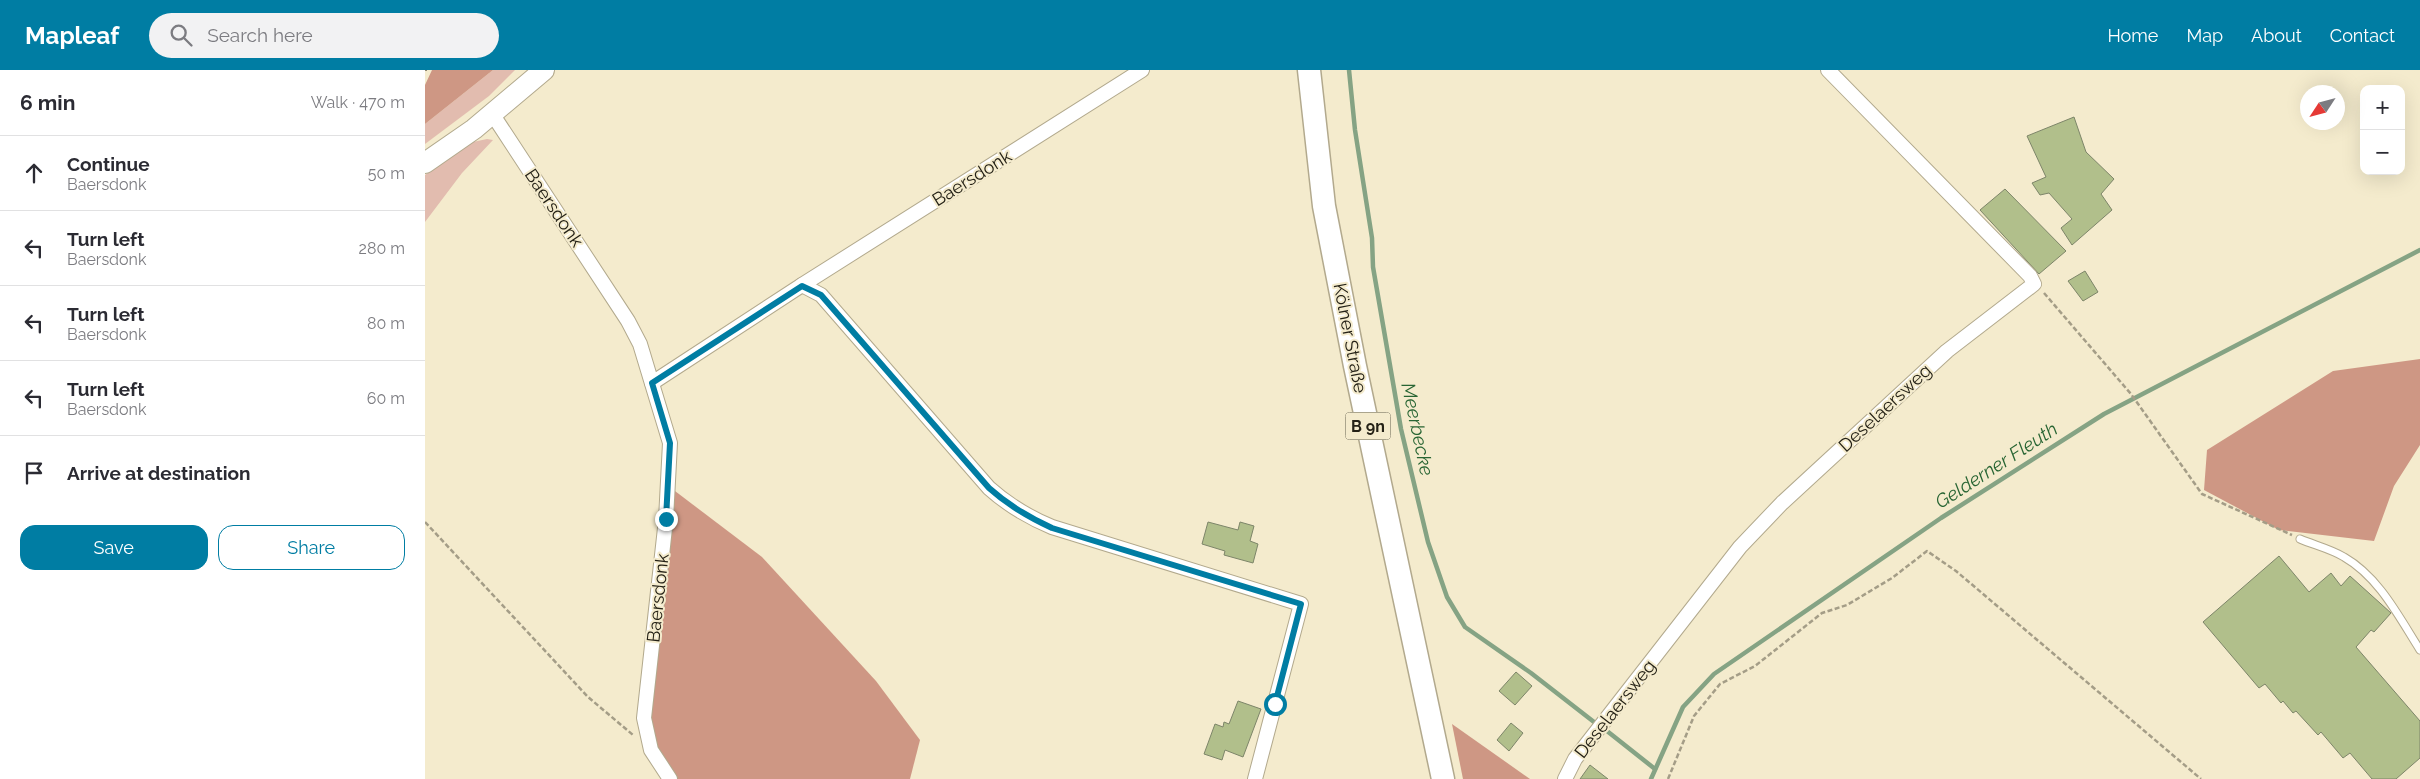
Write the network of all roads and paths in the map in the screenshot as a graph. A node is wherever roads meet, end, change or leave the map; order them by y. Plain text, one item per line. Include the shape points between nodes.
1 (544, 70) edge
2 (1143, 70) edge
3 (1309, 70) edge
4 (1828, 70) edge
5 (493, 115) junction
6 (425, 163) edge
7 (2034, 284) junction
8 (802, 286) junction
9 (652, 383) junction
10 (425, 522) edge
11 (2300, 539) joint
12 (2420, 650) edge
13 (651, 750) junction
14 (670, 779) edge
15 (1255, 779) edge
16 (1443, 779) edge
17 (1565, 779) edge
18 (1668, 779) edge
19 (2201, 779) edge

1 - 5 main road
2 - 8 street, Baersdonk
3 - 16 main road, Kölner Straße / B 9n via 1326,215
4 - 7 street via 2030,276
5 - 6 main road
5 - 9 street, Baersdonk via 628,321 640,344
7 - 11 path via 2131,394 2202,494
7 - 17 street, Deselaersweg via 1947,351 1782,503 1740,547 1575,759
8 - 9 street, Baersdonk
8 - 15 street via 821,295 989,488 1008,505 1052,528 1301,604
9 - 13 street, Baersdonk via 670,443 666,519 644,718
10 - 13 path via 587,698
11 - 12 lane via 2344,557 2373,580
13 - 14 street, Baersdonk
18 - 19 path via 1694,716 1720,684 1755,666 1822,613 1847,605 1892,578 1927,551 1957,571

